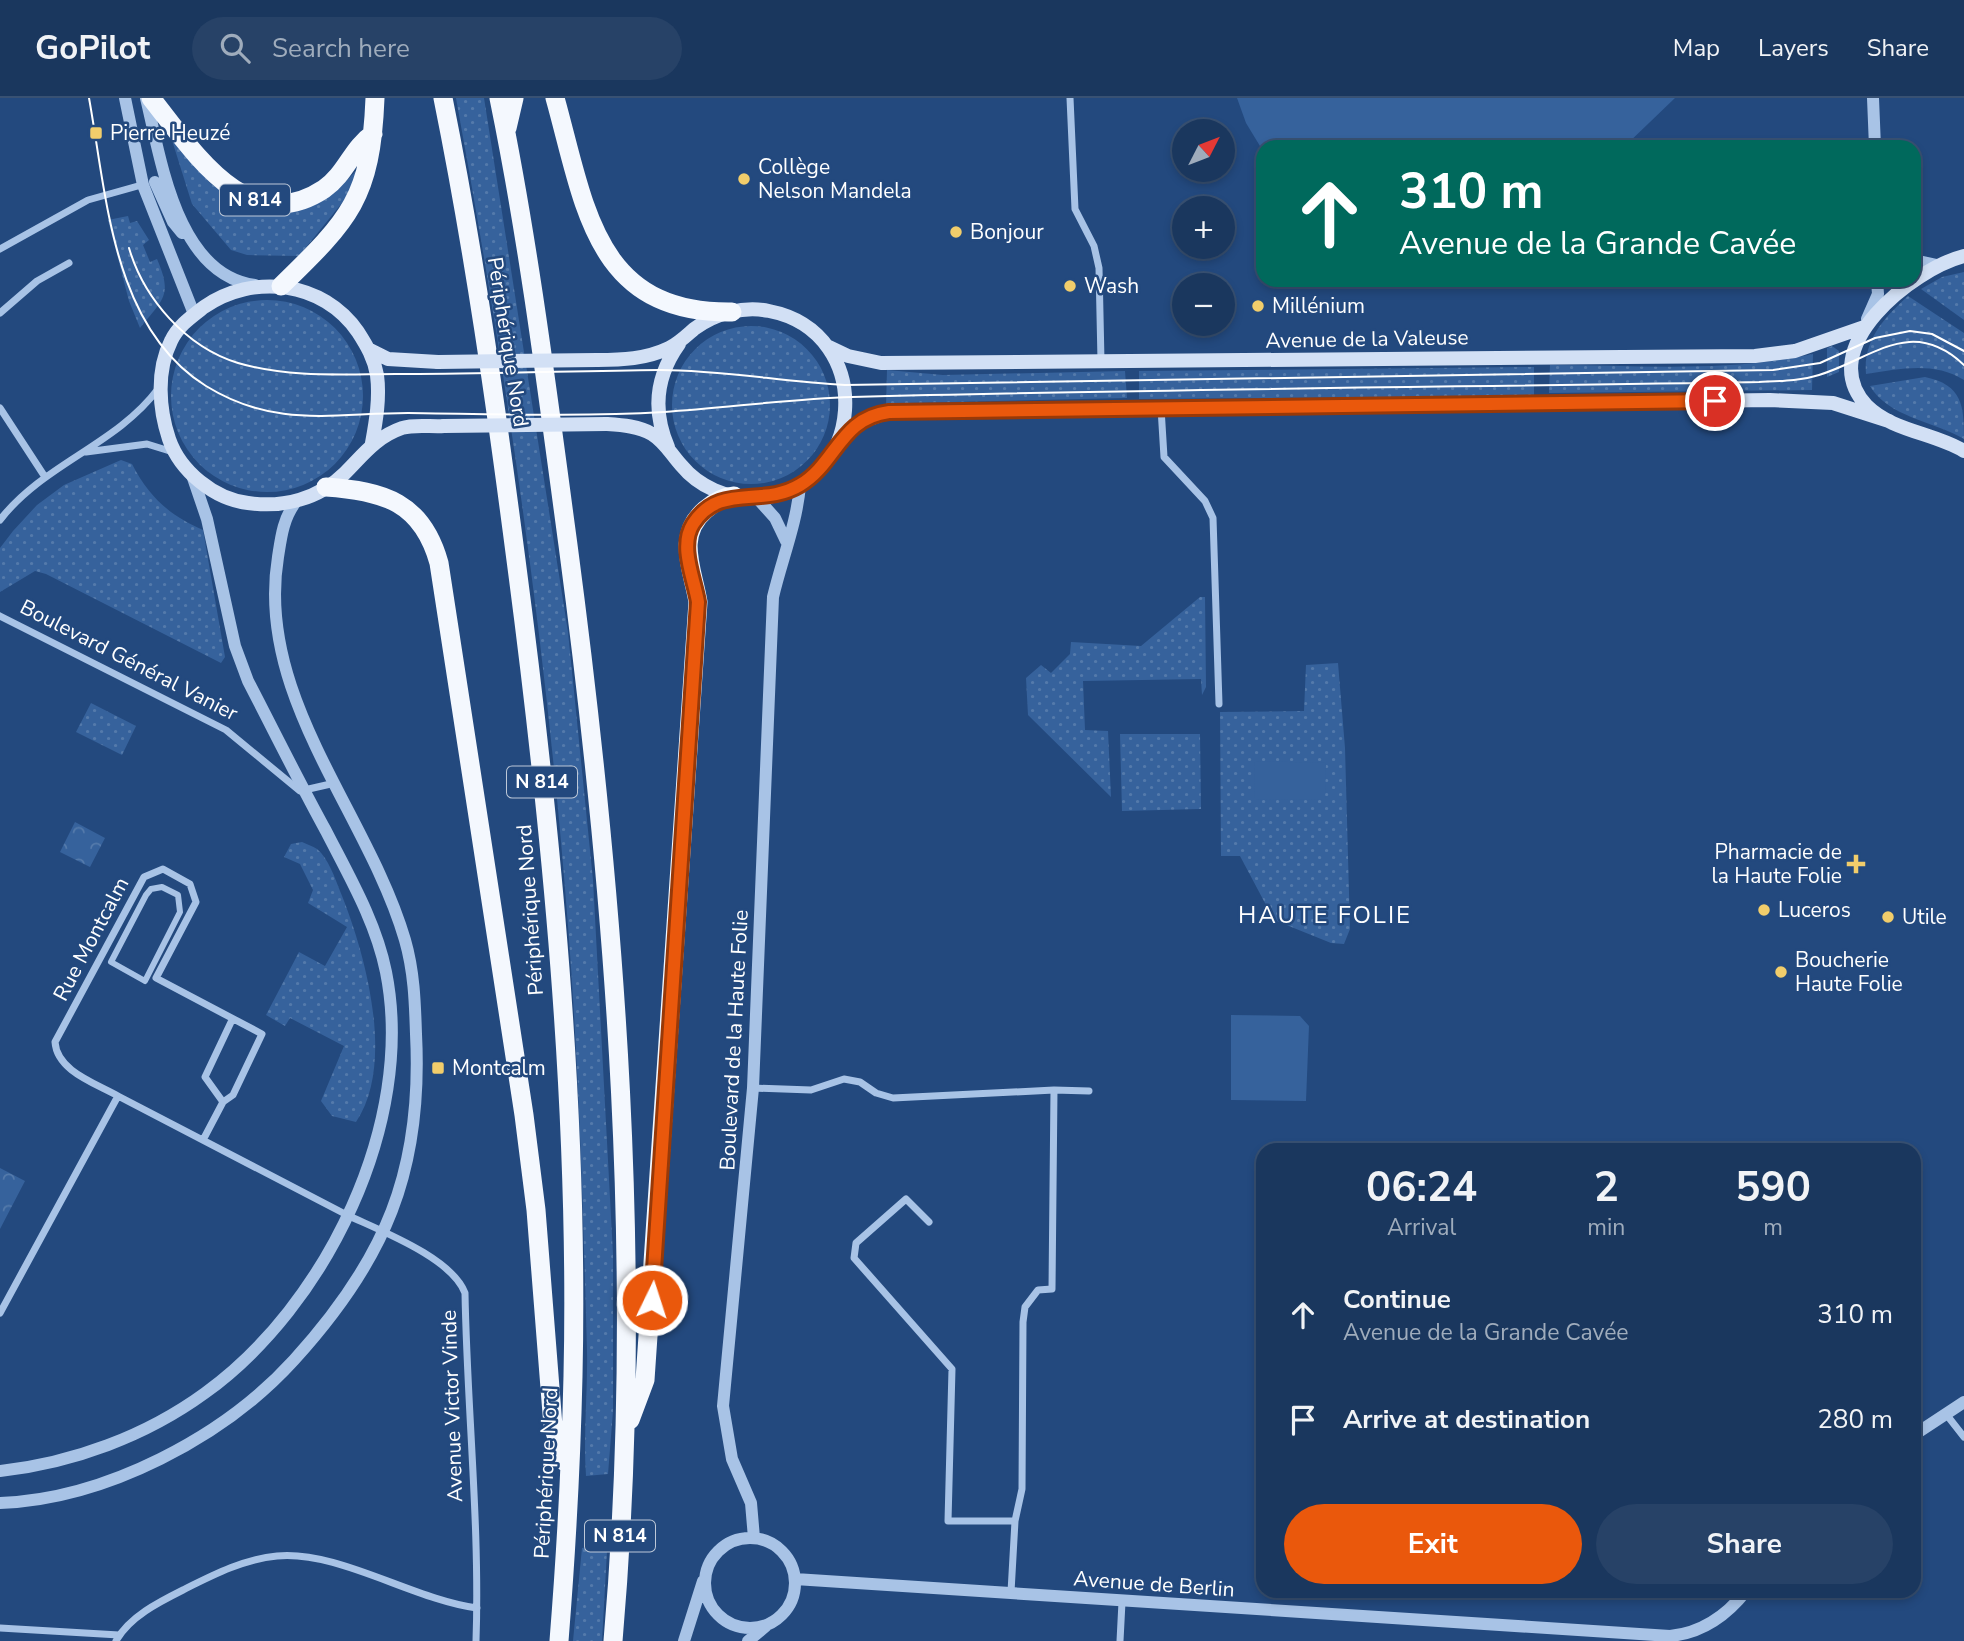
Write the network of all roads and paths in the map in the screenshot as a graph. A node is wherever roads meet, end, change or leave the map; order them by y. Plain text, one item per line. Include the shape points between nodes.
1 (125, 98) edge
2 (148, 98) edge
3 (375, 98) edge
4 (443, 98) edge
5 (499, 98) edge
6 (514, 98) edge
7 (555, 98) edge
8 (1070, 98) edge
9 (1873, 98) edge
10 (506, 132) junction
11 (373, 134) junction
12 (1875, 140) edge
13 (154, 182) junction
14 (0, 249) edge
15 (1964, 256) edge
16 (1921, 262) edge
17 (69, 263) dead end
18 (1937, 265) junction
19 (1921, 277) edge
20 (257, 285) junction
21 (281, 286) junction
22 (1878, 287) edge
23 (1907, 287) edge
24 (732, 312) junction
25 (0, 313) edge
26 (194, 314) junction
27 (1864, 327) junction
28 (682, 340) junction
29 (827, 346) junction
30 (370, 350) junction
31 (1101, 363) junction
32 (161, 386) junction
33 (0, 408) edge
34 (1161, 408) junction
35 (1889, 421) junction
36 (839, 440) junction
37 (372, 443) junction
38 (670, 449) junction
39 (1964, 451) edge
40 (174, 452) junction
41 (82, 453) junction
42 (192, 475) junction
43 (45, 477) junction
44 (800, 485) junction
45 (326, 487) junction
46 (734, 496) junction
47 (757, 498) junction
48 (295, 503) junction
49 (0, 520) edge
50 (786, 541) junction
51 (0, 616) edge
52 (1219, 704) dead end
53 (336, 783) junction
54 (305, 792) junction
55 (154, 888) joint
56 (232, 1020) junction
57 (753, 1088) junction
58 (1054, 1090) junction
59 (1089, 1091) dead end
60 (118, 1096) junction
61 (223, 1102) junction
62 (203, 1140) junction
63 (347, 1215) junction
64 (929, 1222) dead end
65 (367, 1225) joint
66 (384, 1231) junction
67 (0, 1313) edge
68 (1964, 1402) edge
69 (1946, 1414) junction
70 (1921, 1430) edge
71 (625, 1431) junction
72 (1964, 1437) edge
73 (0, 1471) edge
74 (569, 1473) junction
75 (0, 1503) edge
76 (1015, 1521) junction
77 (754, 1538) junction
78 (708, 1567) junction
79 (795, 1579) junction
80 (1011, 1592) junction
81 (1740, 1598) edge
82 (1122, 1602) junction
83 (477, 1608) junction
84 (769, 1624) junction
85 (0, 1628) edge
86 (118, 1638) edge
87 (1669, 1638) edge
88 (476, 1641) edge
89 (559, 1641) edge
90 (613, 1641) edge
91 (684, 1641) edge
92 (748, 1641) edge
93 (1120, 1641) edge

1 - 13 street
2 - 11 highway, N 814 via 218,178 235,192 259,201 287,203 314,195 335,180 360,143
2 - 13 street
3 - 11 highway
4 - 74 highway, Périphérique Nord / N 814 via 481,310 546,818 572,1239
5 - 10 highway, Périphérique Nord / N 814
6 - 10 highway, N 814
7 - 24 highway via 591,218 611,260 637,288 670,304
8 - 31 street via 1075,209 1094,246 1099,268
9 - 12 street
10 - 71 highway, Périphérique Nord / N 814 via 558,469 598,800 621,1089
11 - 21 highway via 370,160 355,203 330,239
13 - 14 street via 88,200
13 - 20 street via 210,264 229,278
13 - 26 street
15 - 18 main road
16 - 18 street
17 - 25 street via 37,281
18 - 19 main road
20 - 21 main road
20 - 26 main road via 229,293
21 - 30 main road via 308,292 335,308 350,320
22 - 27 street
23 - 27 main road
24 - 28 main road via 705,322
24 - 29 main road via 783,315
26 - 32 main road via 170,342
27 - 31 main road, Avenue de la Valeuse via 1811,347 1755,356
27 - 35 main road via 1851,361 1855,387 1866,404
28 - 30 main road, bridge via 651,355 597,360 438,362 388,359
28 - 38 main road via 664,370 658,396 660,424
29 - 31 main road, Avenue de la Valeuse via 881,363
29 - 36 main road via 845,385 845,418
30 - 37 main road via 379,395
32 - 40 main road
32 - 41 street via 137,413
33 - 43 street
34 - 35 main road via 1770,400 1833,402
34 - 36 main road via 889,412 864,421
34 - 52 street via 1164,457 1205,501 1215,528
35 - 39 main road
36 - 44 main road via 823,466
37 - 38 main road, bridge via 404,427 606,424 642,429
37 - 45 main road
38 - 46 main road via 692,476
40 - 41 street via 147,444
40 - 42 main road
41 - 43 street
42 - 48 main road via 226,497 243,502
42 - 54 street, Boulevard Général Vanier via 207,519 235,646
43 - 49 street
44 - 47 main road
44 - 50 street, Boulevard de la Haute Folie via 797,513
45 - 48 main road
45 - 74 highway, N 814 via 377,493 407,509 426,529 439,563 524,1115 552,1426
46 - 47 main road
46 - 71 highway, N 814 via 706,509 687,538 698,602 669,1061 645,1380
47 - 50 street via 775,518
48 - 53 street via 283,528 275,573 280,646 293,694
50 - 57 street, Boulevard de la Haute Folie via 773,597 769,646
51 - 54 street, Boulevard Général Vanier via 226,730
53 - 54 street
53 - 66 street via 398,919 414,989 418,1059 413,1133 402,1184
54 - 63 street, Boulevard Général Vanier via 367,915 381,951 390,1000 391,1050 378,1133
55 - 55 street via 171,890 181,905 145,981 111,962
56 - 60 street, Rue Montcalm via 156,978 196,902 190,884 163,869 144,877 55,1042 67,1067
56 - 61 street via 205,1077
56 - 61 street, Rue Montcalm via 261,1034 233,1096
57 - 58 street via 811,1090 844,1079 893,1098
57 - 77 street, Boulevard de la Haute Folie via 723,1406 732,1459 751,1503
58 - 59 street
58 - 76 street via 1052,1289 1038,1290 1025,1307 1022,1489
60 - 62 street, Rue Montcalm
60 - 67 street
61 - 62 street, Rue Montcalm
62 - 63 street, Rue Montcalm
63 - 65 street, Rue Montcalm
63 - 73 street, Boulevard Général Vanier via 282,1320 248,1358 205,1393 154,1424 84,1454
64 - 76 street via 906,1199 856,1243 854,1258 952,1369 948,1521
65 - 66 street, Avenue Victor Vinde
66 - 75 street via 353,1288 324,1325 281,1375 230,1419 185,1448 129,1472 58,1493
66 - 83 street, Avenue Victor Vinde via 449,1268 466,1293
68 - 69 street
69 - 70 street
69 - 72 street
71 - 90 highway, Périphérique Nord / N 814
74 - 89 highway, Périphérique Nord / N 814
76 - 80 street
77 - 78 street via 725,1545
77 - 79 street via 782,1551
78 - 84 street via 706,1596 723,1619 750,1628
78 - 91 street
79 - 80 street, Avenue de Berlin
79 - 84 street via 791,1602
80 - 82 street, Avenue de Berlin
81 - 87 street, Avenue de Berlin via 1698,1630
82 - 87 street, Avenue de Berlin
82 - 93 street
83 - 86 street via 448,1604 351,1569 279,1556 209,1576 146,1610
83 - 88 street, Avenue Victor Vinde
84 - 92 street
85 - 86 street

